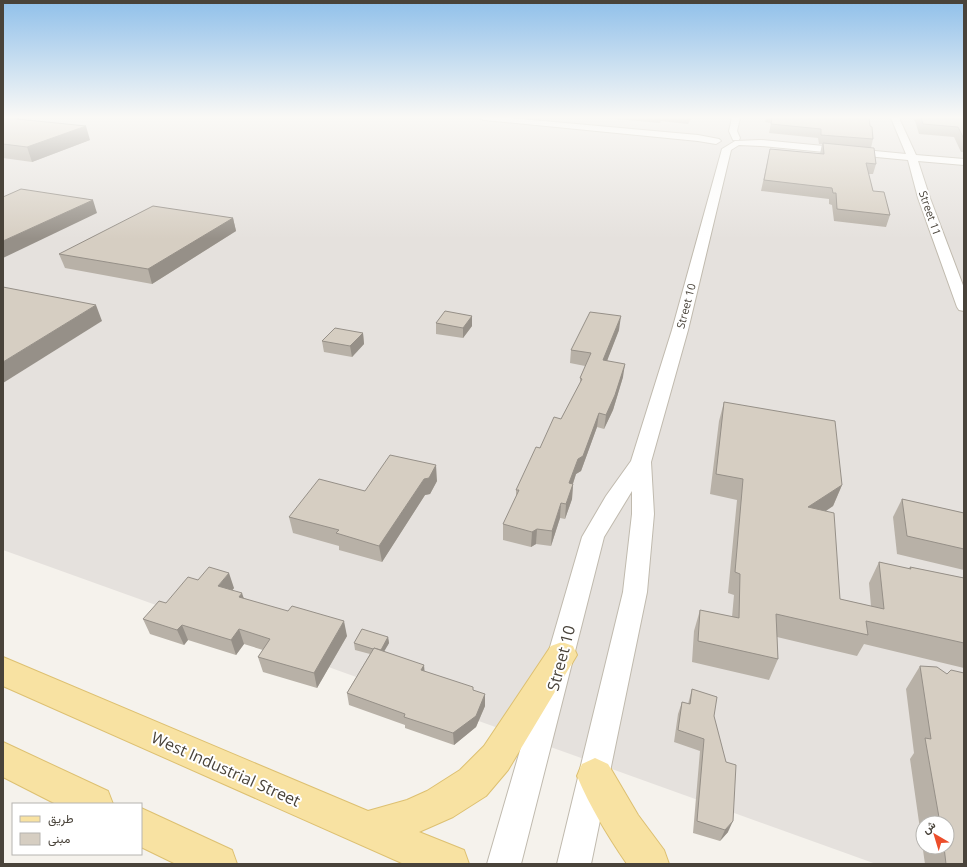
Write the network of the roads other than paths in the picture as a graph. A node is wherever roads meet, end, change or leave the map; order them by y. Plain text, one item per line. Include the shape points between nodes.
1 (724, 158) edge
2 (912, 158) edge
3 (927, 158) edge
4 (964, 162) edge
5 (964, 307) edge
6 (640, 462) junction
7 (562, 655) junction
8 (3, 671) edge
9 (3, 759) edge
10 (595, 776) junction
11 (93, 803) edge
12 (142, 827) edge
13 (368, 830) junction
14 (218, 864) edge
15 (450, 864) edge
16 (504, 864) edge
17 (574, 864) edge
18 (650, 864) edge

1 - 6 street, Street 10 via 680,330
2 - 5 street, Street 11 via 924,198
3 - 4 street
6 - 7 street, Street 10 via 593,537
6 - 10 street, Street 10 via 643,514 635,592
7 - 13 main road via 496,758 473,783 440,804
7 - 16 street, Street 10
8 - 13 main road, West Industrial Street
9 - 11 main road
10 - 17 street, Street 10
10 - 18 main road via 625,828
12 - 14 main road
13 - 15 main road, West Industrial Street

